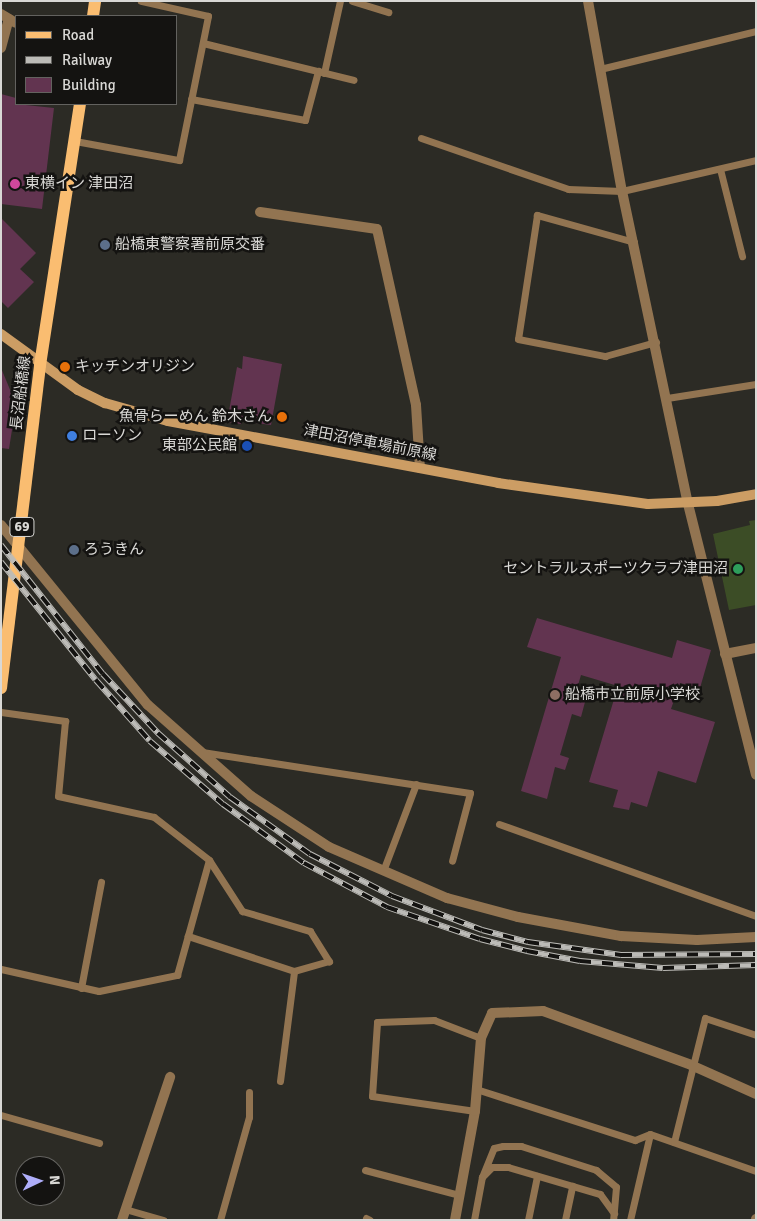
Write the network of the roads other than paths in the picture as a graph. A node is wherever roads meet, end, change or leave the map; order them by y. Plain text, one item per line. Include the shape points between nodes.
1 (95, 1) edge
2 (141, 1) edge
3 (340, 1) edge
4 (352, 1) edge
5 (588, 1) edge
6 (388, 12) dead end
7 (93, 15) edge
8 (9, 19) edge
9 (756, 31) edge
10 (203, 43) junction
11 (1, 48) edge
12 (600, 68) junction
13 (321, 72) junction
14 (354, 80) dead end
15 (191, 99) junction
16 (80, 105) edge
17 (421, 138) dead end
18 (75, 141) junction
19 (756, 160) edge
20 (720, 169) junction
21 (622, 191) junction
22 (260, 212) dead end
23 (634, 242) junction
24 (742, 256) dead end
25 (1, 334) edge
26 (656, 342) junction
27 (40, 365) junction
28 (756, 384) edge
29 (667, 398) junction
30 (420, 468) junction
31 (756, 494) edge
32 (688, 504) junction
33 (1, 525) edge
34 (20, 549) junction
35 (4, 633) edge
36 (756, 648) edge
37 (725, 654) junction
38 (1, 688) edge
39 (1, 712) edge
40 (199, 751) junction
41 (756, 776) edge
42 (416, 784) junction
43 (499, 824) dead end
44 (209, 860) junction
45 (452, 861) dead end
46 (383, 872) junction
47 (101, 882) dead end
48 (756, 916) edge
49 (188, 936) junction
50 (756, 937) edge
51 (1, 969) edge
52 (294, 971) junction
53 (80, 988) junction
54 (756, 1035) edge
55 (481, 1038) junction
56 (691, 1066) junction
57 (170, 1077) dead end
58 (280, 1081) dead end
59 (476, 1089) junction
60 (249, 1092) dead end
61 (756, 1094) edge
62 (475, 1111) junction
63 (1, 1115) edge
64 (650, 1134) junction
65 (674, 1142) junction
66 (99, 1143) dead end
67 (365, 1170) dead end
68 (756, 1171) edge
69 (538, 1176) junction
70 (482, 1177) junction
71 (572, 1186) junction
72 (459, 1195) junction
73 (125, 1209) junction
74 (614, 1217) edge
75 (122, 1220) edge
76 (163, 1220) edge
77 (220, 1220) edge
78 (455, 1220) edge
79 (474, 1220) edge
80 (528, 1220) edge
81 (565, 1220) edge
82 (630, 1220) edge

1 - 7 main road
2 - 10 lane via 208,16
3 - 13 lane
4 - 6 lane
5 - 12 street
8 - 11 street
9 - 12 lane
10 - 13 lane
10 - 15 lane
12 - 21 street
13 - 14 lane
13 - 15 lane via 305,120
15 - 18 lane via 179,160
16 - 18 main road, 長沼船橋線 / 69
17 - 21 lane via 568,189
18 - 27 main road, 長沼船橋線 / 69
19 - 20 lane
20 - 21 lane
20 - 24 lane
21 - 23 street
22 - 30 street via 377,229 416,405
23 - 26 street
23 - 26 lane via 537,215 518,339 605,356
25 - 27 main road, 津田沼停車場前原線
26 - 29 street
27 - 30 main road, 津田沼停車場前原線 via 78,390 136,413
27 - 34 main road, 長沼船橋線 / 69
28 - 29 lane
29 - 32 street
30 - 32 main road, 津田沼停車場前原線 via 612,500
31 - 32 main road, 津田沼停車場前原線
32 - 37 street
33 - 34 street
34 - 35 main road, 長沼船橋線 / 69
34 - 40 street via 148,705
35 - 38 main road, 長沼船橋線 / 69
36 - 37 street
37 - 41 street
39 - 44 lane via 66,721 58,796 154,817
40 - 42 lane
40 - 46 street via 250,796 288,823 329,847
42 - 45 lane via 470,793
42 - 46 lane
43 - 48 lane
44 - 49 lane
44 - 52 lane via 242,911 310,931 329,960
46 - 50 street via 447,898 518,917 621,936 697,940
47 - 53 lane
49 - 52 lane
49 - 53 lane via 177,975 99,990
51 - 53 lane
52 - 58 lane
54 - 56 lane via 705,1018
55 - 56 street via 492,1013 542,1011
55 - 59 street
55 - 62 lane via 434,1020 377,1022 372,1096
56 - 61 street
56 - 65 lane
57 - 73 street
59 - 62 street
59 - 64 lane via 636,1140
60 - 77 lane via 249,1117
62 - 72 street
63 - 66 lane
64 - 65 lane
64 - 82 lane
65 - 68 lane
67 - 72 lane
69 - 70 lane via 508,1167 492,1167
69 - 71 lane
69 - 80 lane
70 - 74 lane via 494,1148 521,1146 596,1170 611,1180 616,1187
70 - 79 lane
71 - 74 lane via 600,1194
71 - 81 lane
72 - 78 street
73 - 75 street
73 - 76 lane

